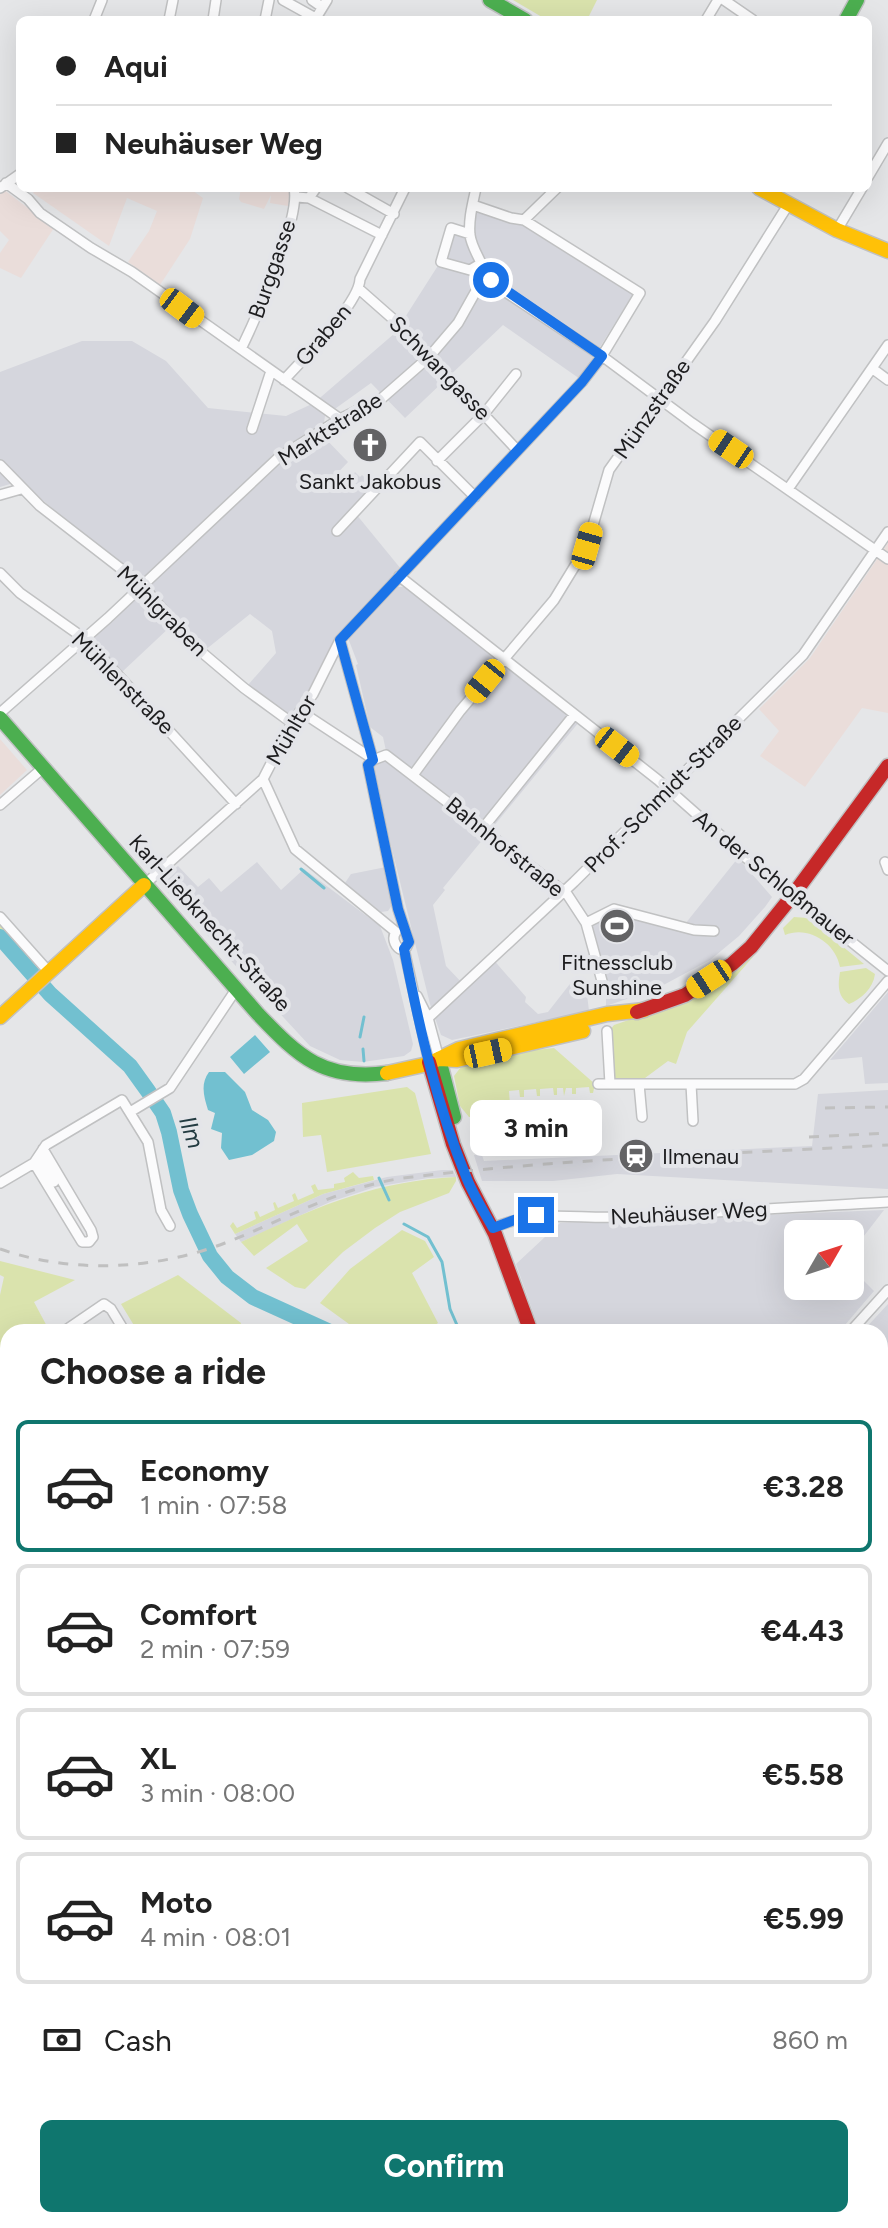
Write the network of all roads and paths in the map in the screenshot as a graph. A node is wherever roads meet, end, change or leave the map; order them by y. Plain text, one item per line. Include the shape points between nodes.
1 (283, 0) edge
2 (312, 0) edge
3 (490, 0) edge
4 (721, 0) edge
5 (324, 4) edge
6 (311, 16) edge
7 (518, 16) edge
8 (747, 16) edge
9 (888, 143) edge
10 (872, 170) edge
11 (3, 186) edge
12 (313, 192) edge
13 (355, 192) edge
14 (403, 192) edge
15 (475, 192) edge
16 (553, 192) edge
17 (766, 192) edge
18 (860, 192) edge
19 (295, 193) edge
20 (309, 198) junction
21 (473, 205) junction
22 (788, 205) junction
23 (394, 214) junction
24 (524, 220) junction
25 (837, 230) junction
26 (470, 234) junction
27 (382, 235) junction
28 (888, 251) edge
29 (480, 264) junction
30 (486, 279) junction
31 (359, 289) junction
32 (888, 345) edge
33 (241, 349) junction
34 (602, 356) junction
35 (429, 357) junction
36 (873, 369) junction
37 (271, 371) junction
38 (516, 374) dead end
39 (284, 380) junction
40 (888, 380) edge
41 (659, 400) junction
42 (484, 414) junction
43 (340, 419) junction
44 (252, 429) dead end
45 (517, 450) junction
46 (437, 461) junction
47 (0, 465) edge
48 (21, 489) junction
49 (788, 489) junction
50 (0, 495) edge
51 (475, 497) junction
52 (337, 531) dead end
53 (888, 532) edge
54 (875, 550) junction
55 (888, 559) edge
56 (0, 573) edge
57 (399, 576) junction
58 (142, 585) junction
59 (85, 639) junction
60 (340, 640) junction
61 (504, 659) junction
62 (300, 711) junction
63 (574, 715) junction
64 (0, 716) edge
65 (292, 723) junction
66 (371, 762) junction
67 (888, 766) edge
68 (43, 768) junction
69 (413, 775) junction
70 (263, 779) junction
71 (667, 788) junction
72 (236, 804) junction
73 (0, 805) edge
74 (483, 828) junction
75 (144, 885) junction
76 (563, 891) junction
77 (793, 895) junction
78 (398, 909) junction
79 (0, 917) edge
80 (382, 920) junction
81 (586, 923) junction
82 (400, 931) junction
83 (714, 931) dead end
84 (888, 971) edge
85 (42, 978) junction
86 (602, 981) dead end
87 (888, 981) edge
88 (237, 988) junction
89 (414, 989) junction
90 (0, 1017) edge
91 (428, 1018) junction
92 (607, 1031) dead end
93 (434, 1061) junction
94 (598, 1084) dead end
95 (610, 1084) junction
96 (639, 1084) junction
97 (691, 1084) junction
98 (130, 1112) junction
99 (642, 1117) dead end
100 (693, 1121) dead end
101 (38, 1157) junction
102 (54, 1182) dead end
103 (0, 1183) edge
104 (888, 1202) edge
105 (170, 1226) dead end
106 (493, 1228) junction
107 (888, 1290) edge
108 (75, 1324) edge
109 (120, 1324) edge
110 (528, 1324) edge
111 (857, 1324) edge

1 - 6 street
2 - 5 street
3 - 7 main road
4 - 8 street
9 - 10 street
11 - 33 street
12 - 20 street
13 - 23 street
14 - 23 street, Graben
15 - 21 street
16 - 24 street
17 - 22 main road
18 - 25 street
19 - 20 street
19 - 33 street, Burggasse via 263,304
20 - 27 street
21 - 24 street
21 - 26 street
22 - 25 main road
22 - 41 street, Münzstraße
23 - 27 street, Graben
24 - 34 street, Mühltor via 639,290
25 - 28 main road
26 - 29 street
26 - 29 street via 451,228 441,262 470,270
27 - 31 street, Graben
29 - 30 street
30 - 34 street
30 - 35 street, Marktstraße
31 - 35 street, Schwangasse
31 - 39 street, Graben
32 - 36 street
33 - 37 street
34 - 41 street
34 - 45 street, Mühltor
35 - 42 street, Schwangasse
35 - 43 street, Marktstraße via 381,399
36 - 40 street
36 - 49 street
37 - 39 street
37 - 44 street
38 - 42 street
39 - 43 street
41 - 49 street
41 - 61 street, Münzstraße via 609,470 587,546 554,600
42 - 45 street, Schwangasse
42 - 46 street
43 - 58 street, Marktstraße via 288,450
45 - 51 street, Mühltor
46 - 51 street
46 - 52 street via 420,442
47 - 48 street, Mühlgraben
48 - 50 street
48 - 58 street, Mühlgraben
49 - 54 street
51 - 57 street, Mühltor
53 - 54 street, Prof.-Schmidt-Straße
54 - 55 street
54 - 71 street, Prof.-Schmidt-Straße via 803,655
56 - 59 street, Mühlenstraße
57 - 60 street, Mühltor
57 - 61 street, An der Schloßmauer
58 - 59 street, Marktstraße
58 - 65 street, Mühlgraben via 192,644
59 - 64 street, Marktstraße
59 - 72 street, Mühlenstraße
60 - 62 street, Mühltor
60 - 66 street
61 - 63 street, An der Schloßmauer
61 - 69 street, Münzstraße
62 - 65 street, Mühltor
62 - 66 street via 367,753
63 - 71 street, An der Schloßmauer
63 - 74 street
64 - 68 main road, Karl-Liebknecht-Straße
65 - 70 street, Mühltor
66 - 69 street, Bahnhofstraße via 386,755
66 - 78 street
67 - 77 main road, Karl-Liebknecht-Straße
68 - 73 street
68 - 75 main road, Karl-Liebknecht-Straße
69 - 74 street, Bahnhofstraße
70 - 72 street
70 - 80 street, Mühltor via 295,849
71 - 76 street, Prof.-Schmidt-Straße
71 - 77 street, An der Schloßmauer
72 - 75 street
74 - 76 street, Bahnhofstraße
75 - 85 main road
75 - 88 main road, Karl-Liebknecht-Straße
76 - 81 street, Bahnhofstraße
76 - 91 street, Prof.-Schmidt-Straße
77 - 84 street, An der Schloßmauer
77 - 93 main road, Karl-Liebknecht-Straße via 751,947 685,995 644,1010 459,1049
78 - 80 street
78 - 82 street
79 - 85 street
80 - 82 street, Mühltor
81 - 83 street via 614,909
81 - 86 street, Bahnhofstraße
82 - 89 street via 394,938 404,949
85 - 90 main road
87 - 97 street via 798,1083
88 - 93 main road, Karl-Liebknecht-Straße via 300,1054 329,1070 368,1075
88 - 98 street via 170,1088
89 - 91 street
89 - 93 street
91 - 93 street
92 - 95 street
93 - 106 main road via 468,1182
94 - 95 street
95 - 96 street
96 - 97 street
96 - 99 street
97 - 100 street
98 - 101 street via 122,1100 46,1145
98 - 105 street via 148,1142 161,1210
101 - 101 street via 91,1230 89,1242 82,1242
101 - 102 street
101 - 103 street
104 - 106 street, Neuhäuser Weg via 602,1218 536,1215
106 - 110 main road
107 - 111 street
108 - 109 street via 104,1304

